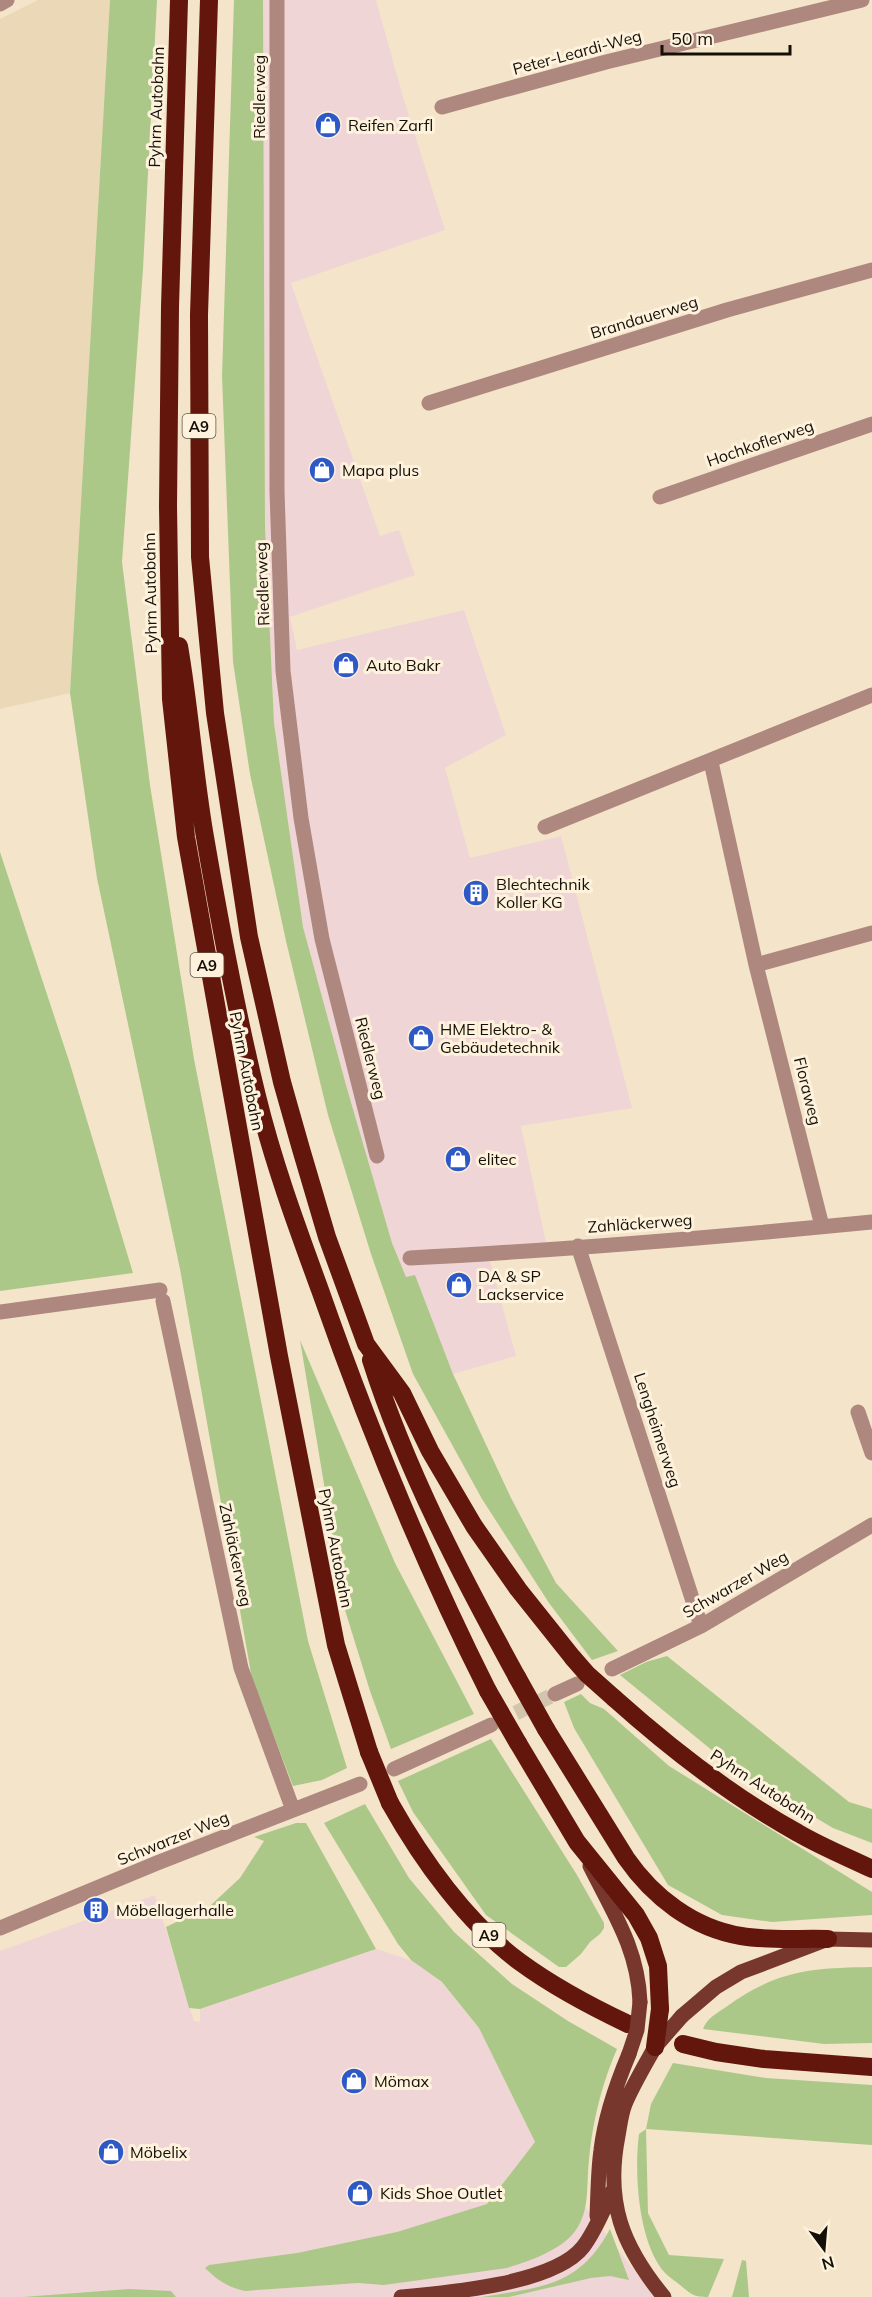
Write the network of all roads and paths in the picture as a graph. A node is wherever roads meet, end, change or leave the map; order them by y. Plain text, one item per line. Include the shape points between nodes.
1 (7, 0) edge
2 (179, 0) edge
3 (209, 0) edge
4 (277, 0) edge
5 (861, 0) edge
6 (0, 4) edge
7 (442, 106) dead end
8 (872, 270) edge
9 (429, 403) dead end
10 (872, 424) edge
11 (660, 497) dead end
12 (170, 588) junction
13 (872, 695) edge
14 (711, 762) junction
15 (545, 827) dead end
16 (872, 933) edge
17 (756, 965) junction
18 (377, 1156) dead end
19 (872, 1222) edge
20 (822, 1226) junction
21 (578, 1246) junction
22 (410, 1258) dead end
23 (0, 1312) edge
24 (366, 1344) junction
25 (858, 1412) dead end
26 (872, 1453) edge
27 (872, 1525) edge
28 (701, 1626) junction
29 (612, 1669) dead end
30 (578, 1684) dead end
31 (555, 1695) tunnel mouth
32 (491, 1725) tunnel mouth
33 (394, 1769) dead end
34 (360, 1784) dead end
35 (293, 1810) junction
36 (578, 1842) junction
37 (872, 1869) edge
38 (1, 1923) edge
39 (828, 1939) junction
40 (872, 1940) edge
41 (627, 2024) dead end
42 (683, 2044) dead end
43 (651, 2054) junction
44 (872, 2067) edge
45 (613, 2190) junction
46 (597, 2222) junction
47 (401, 2297) edge
48 (664, 2297) edge

1 - 6 street
2 - 12 highway, Pyhrn Autobahn / A9 via 170,307
3 - 24 highway, Pyhrn Autobahn / A9 via 199,315 200,557 215,713 249,937 282,1082 327,1237
4 - 18 street, Riedlerweg via 277,492 283,671 322,939
5 - 7 street, Peter-Leardi-Weg
8 - 9 street, Brandauerweg via 727,310
10 - 11 street, Hochkoflerweg
12 - 36 highway, bridge via 205,835 227,954 258,1098 291,1209 366,1416 458,1631 518,1743
12 - 41 highway, Pyhrn Autobahn / A9, bridge via 171,699 186,837 207,963 317,1556 336,1645 369,1752 390,1803 414,1845 483,1929 518,1961 558,1988
13 - 14 street
14 - 15 street
14 - 17 street, Floraweg
16 - 17 street
17 - 20 street, Floraweg
19 - 20 street, Zahläckerweg
20 - 21 street, Zahläckerweg
21 - 22 street, Zahläckerweg
21 - 28 street, Lengheimerweg
23 - 35 street, Zahläckerweg via 162,1296 241,1668
24 - 37 highway, Pyhrn Autobahn / A9, bridge via 402,1393 474,1526 518,1589 587,1674 641,1723 723,1787 799,1834
24 - 39 highway, bridge via 385,1403 434,1514 517,1677 640,1878 687,1917 717,1930 742,1936
25 - 26 street
27 - 28 street, Schwarzer Weg
28 - 29 street, Schwarzer Weg
30 - 31 street
32 - 33 street
34 - 35 street, Schwarzer Weg
35 - 38 street, Schwarzer Weg
36 - 43 highway, bridge via 636,1915 649,1938 658,1966 660,2009
36 - 46 main road, bridge via 634,1955 639,1982 637,2031 613,2094 601,2150
39 - 40 main road
39 - 43 main road, bridge via 741,1972 716,1987 682,2016
42 - 44 highway via 764,2059
43 - 45 main road via 624,2105
45 - 46 main road
45 - 48 main road via 630,2248
46 - 47 main road via 582,2248 550,2270 482,2287

